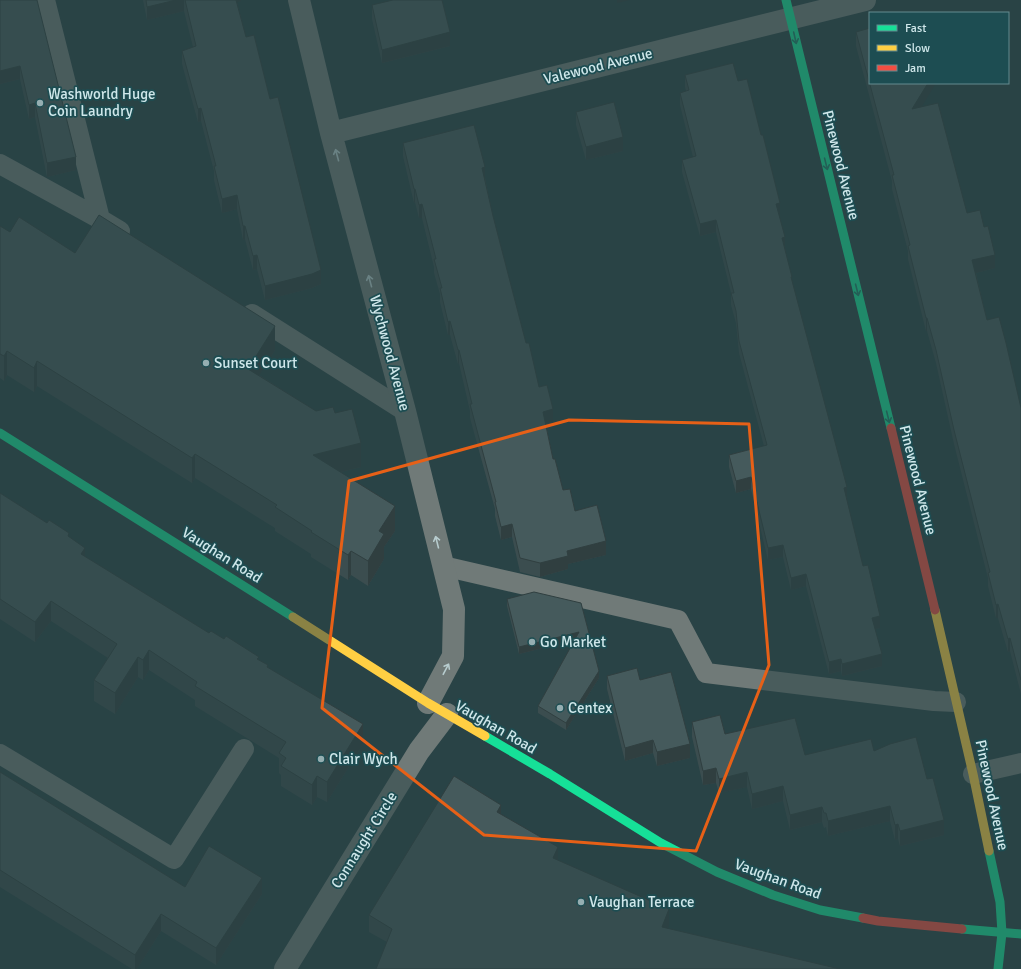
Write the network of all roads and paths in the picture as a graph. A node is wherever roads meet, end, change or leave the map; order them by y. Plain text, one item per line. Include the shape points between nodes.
1 (45, 0) edge
2 (299, 0) edge
3 (865, 0) edge
4 (788, 9) edge
5 (331, 134) junction
6 (0, 164) edge
7 (100, 219) junction
8 (133, 240) edge
9 (240, 307) edge
10 (405, 411) junction
11 (0, 433) edge
12 (443, 566) junction
13 (956, 702) junction
14 (428, 703) junction
15 (447, 714) junction
16 (244, 749) dead end
17 (0, 754) edge
18 (1021, 762) edge
19 (973, 774) junction
20 (1002, 933) junction
21 (1021, 934) edge
22 (285, 969) edge
23 (998, 969) edge

1 - 7 lane
2 - 5 street, Wychwood Avenue
3 - 4 street, Valewood Avenue
4 - 5 street, Valewood Avenue
4 -> 13 street, Pinewood Avenue
10 -> 5 street, Wychwood Avenue
6 - 7 lane
7 - 8 lane
9 - 10 lane
12 -> 10 street, Wychwood Avenue
11 - 14 street, Vaughan Road
12 - 13 lane via 678,620 706,673
14 -> 12 street, Wychwood Avenue via 453,656 454,609
13 - 19 street, Pinewood Avenue
14 - 15 street, Vaughan Road
15 - 20 street, Vaughan Road via 661,843 717,872 773,895 820,910 878,921
15 - 22 street, Connaught Circle via 419,751
16 - 17 lane via 174,860
18 - 19 lane
19 - 20 street, Pinewood Avenue via 1000,902
20 - 21 street, Vaughan Road
20 - 23 street, Pinewood Avenue

